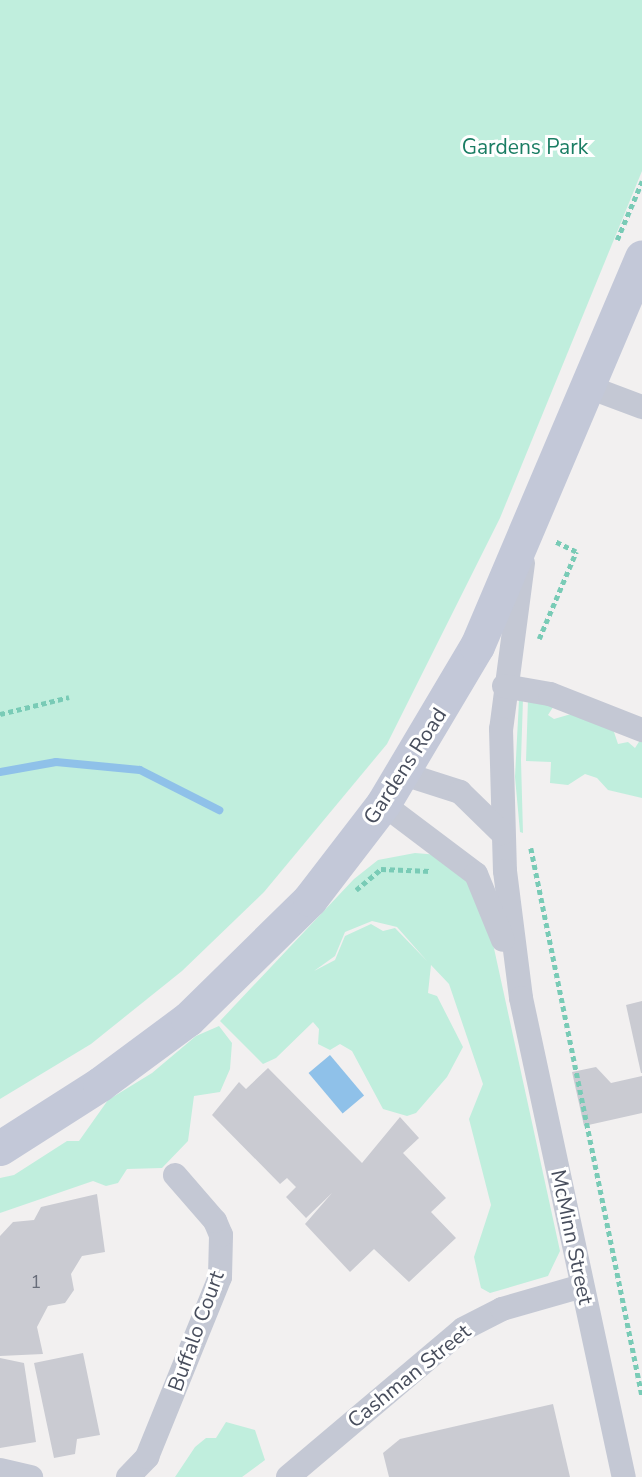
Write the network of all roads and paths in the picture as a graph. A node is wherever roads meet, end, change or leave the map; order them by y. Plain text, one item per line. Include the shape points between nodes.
1 (642, 258) edge
2 (586, 386) junction
3 (642, 407) edge
4 (525, 541) junction
5 (576, 552) dead end
6 (534, 650) dead end
7 (504, 686) junction
8 (69, 696) dead end
9 (0, 714) edge
10 (642, 730) edge
11 (404, 774) junction
12 (383, 804) junction
13 (502, 833) junction
14 (528, 834) dead end
15 (522, 998) junction
16 (0, 1147) edge
17 (175, 1175) dead end
18 (582, 1286) junction
19 (642, 1395) edge
20 (0, 1470) edge
21 (136, 1471) edge
22 (30, 1477) edge
23 (288, 1477) edge
24 (624, 1477) edge

1 - 2 street, Gardens Road
2 - 3 street
2 - 4 street, Gardens Road
4 - 7 street
4 - 11 street, Gardens Road via 477,646
5 - 6 path
7 - 10 street via 550,694
7 - 13 street via 499,773
8 - 9 path
11 - 12 street, Gardens Road
11 - 13 street via 460,792
12 - 15 street via 476,874
12 - 16 street, Gardens Road via 310,899 188,1018 100,1084
13 - 15 street
14 - 19 path
15 - 18 street, McMinn Street
17 - 21 street, Buffalo Court via 215,1221 222,1261 214,1293
18 - 23 street, Cashman Street via 502,1309 463,1329
18 - 24 street, McMinn Street
20 - 22 street

